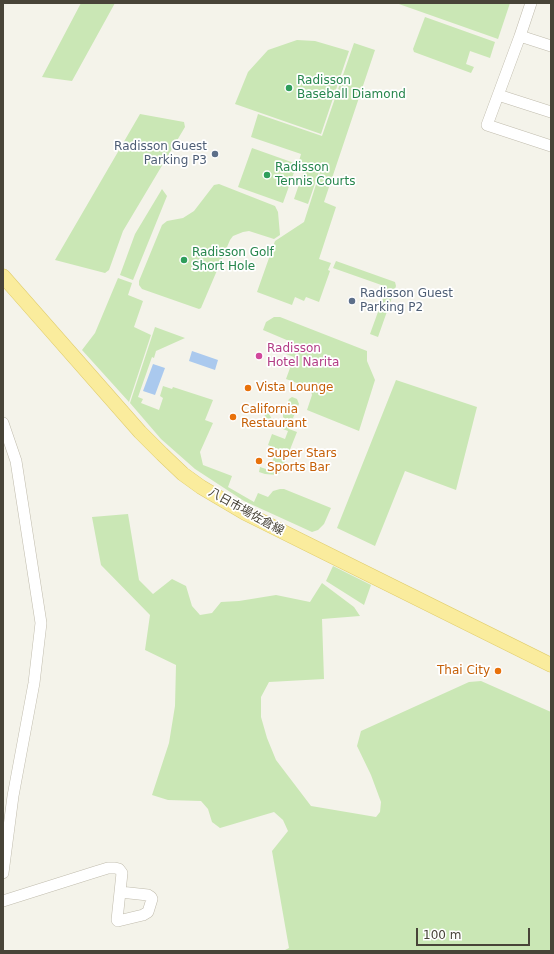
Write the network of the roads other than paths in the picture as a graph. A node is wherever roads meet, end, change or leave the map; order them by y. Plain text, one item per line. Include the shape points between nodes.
1 (531, 3) edge
2 (520, 36) junction
3 (551, 46) edge
4 (498, 95) junction
5 (551, 112) edge
6 (551, 146) edge
7 (3, 276) edge
8 (3, 423) edge
9 (551, 665) edge
10 (3, 873) edge
11 (120, 892) dead end
12 (3, 901) edge

1 - 2 street
2 - 3 street
2 - 4 street
4 - 5 street
4 - 6 street via 487,126
7 - 9 main road, 八日市場佐倉線 via 140,432 183,474 245,513
8 - 10 street via 16,461 41,623 34,683 13,796
11 - 12 street via 122,873 119,869 108,868

